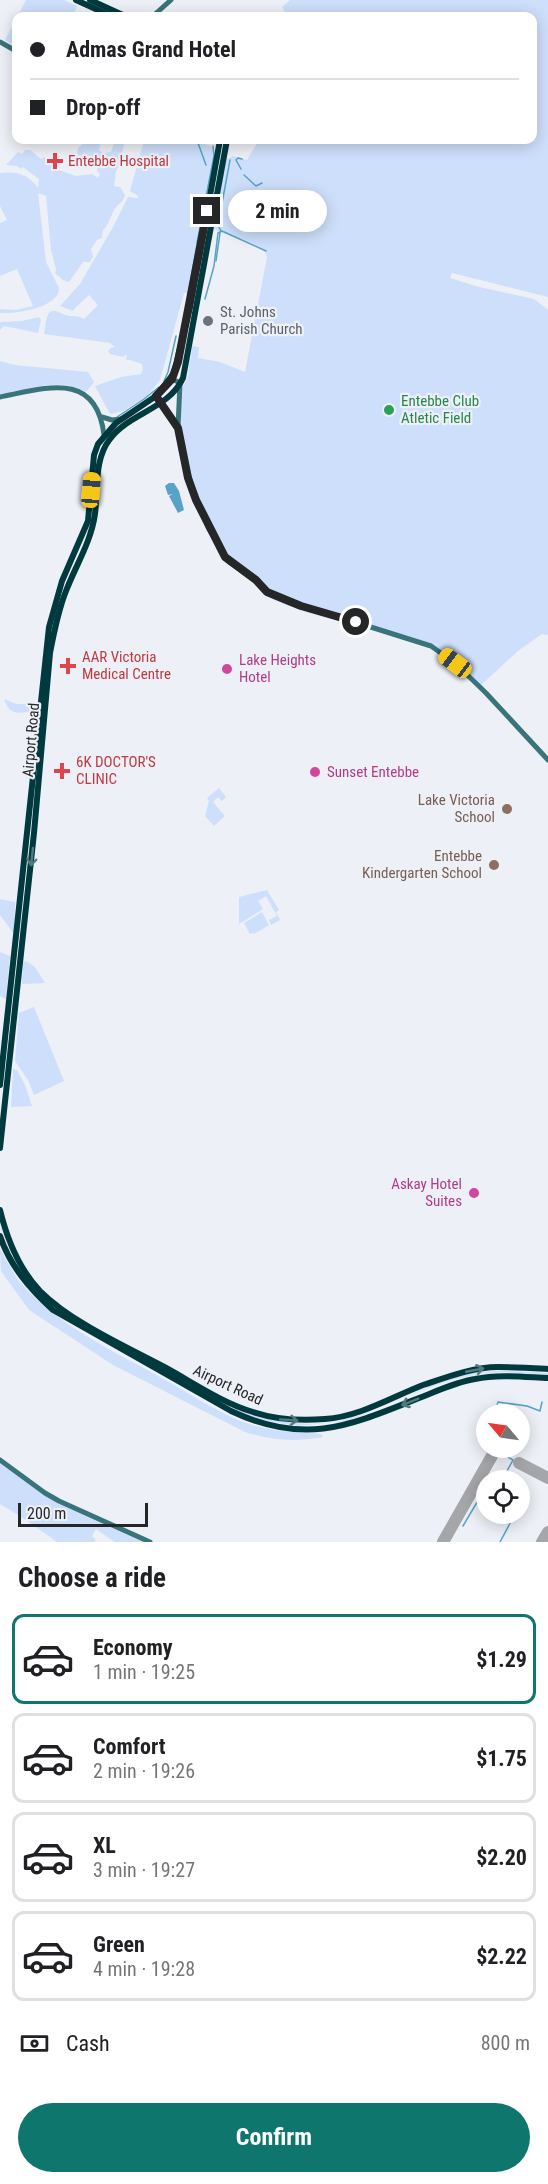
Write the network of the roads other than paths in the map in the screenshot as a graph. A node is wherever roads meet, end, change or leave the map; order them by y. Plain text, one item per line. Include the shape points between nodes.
1 (76, 0) edge
2 (90, 0) edge
3 (171, 0) edge
4 (102, 12) edge
5 (116, 12) edge
6 (158, 12) edge
7 (221, 144) edge
8 (221, 144) edge
9 (173, 376) junction
10 (181, 380) junction
11 (156, 396) junction
12 (0, 398) edge
13 (161, 403) junction
14 (102, 417) junction
15 (124, 418) junction
16 (178, 428) junction
17 (104, 435) junction
18 (98, 453) junction
19 (548, 760) edge
20 (14, 984) junction
21 (0, 1085) edge
22 (0, 1148) edge
23 (0, 1210) edge
24 (0, 1236) edge
25 (548, 1369) edge
26 (548, 1378) edge
27 (0, 1460) edge
28 (150, 1542) edge

1 - 4 highway
2 - 5 highway
3 - 6 street
7 - 9 highway
8 - 10 highway
9 - 10 street
9 - 11 highway, Airport Road
10 - 13 highway
10 - 16 street
11 - 13 street
11 - 15 highway, Airport Road
12 - 14 street via 68,388 89,399
13 - 16 street
13 - 18 highway via 114,434
14 - 15 street
14 - 17 street
15 - 17 highway, Airport Road
16 - 19 street via 196,500 229,562 267,592 431,646 486,693
17 - 18 highway, Airport Road
18 - 20 highway, Airport Road via 93,525 59,610 51,653
20 - 21 highway, Airport Road
20 - 22 highway, Airport Road
23 -> 25 highway, Airport Road via 19,1260 39,1290 58,1307 254,1413 293,1420 327,1419 468,1371 497,1367
26 -> 24 highway, Airport Road via 475,1379 333,1428 272,1426 231,1411 54,1310 18,1272
27 - 28 street via 59,1501

